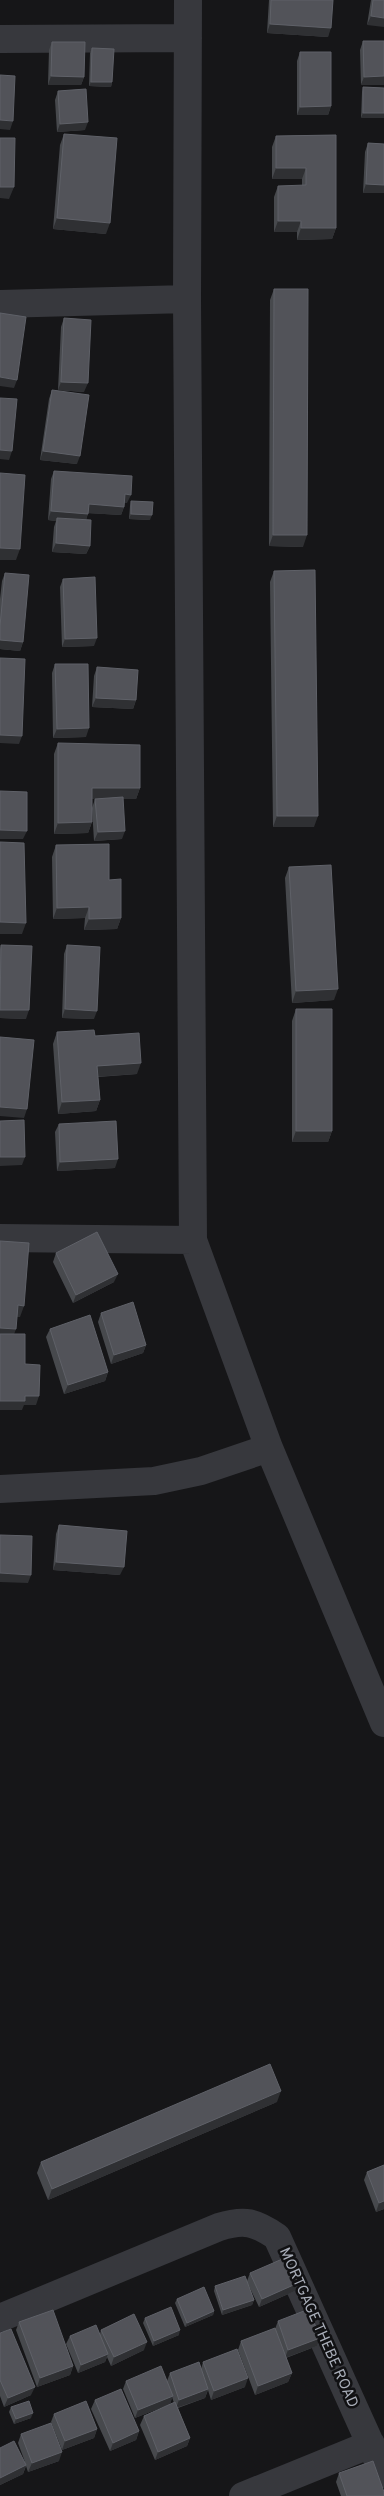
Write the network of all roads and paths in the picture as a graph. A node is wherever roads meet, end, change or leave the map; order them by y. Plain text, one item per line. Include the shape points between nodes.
1 (188, 0) edge
2 (188, 38) junction
3 (0, 40) edge
4 (187, 299) junction
5 (0, 304) edge
6 (0, 1238) edge
7 (193, 1240) junction
8 (269, 1448) junction
9 (0, 1489) edge
10 (384, 1722) edge
11 (0, 2318) edge
12 (371, 2444) junction
13 (384, 2474) edge
14 (243, 2496) edge

1 - 2 street
2 - 3 street
2 - 4 street
4 - 5 street
4 - 7 street
6 - 7 street
7 - 8 street
8 - 9 street via 201,1471 154,1480
8 - 10 street
11 - 12 street, MORTGAGE THEBE ROAD via 219,2227 237,2221 258,2225 277,2237
12 - 13 street, MORTGAGE THEBE ROAD
12 - 14 street

